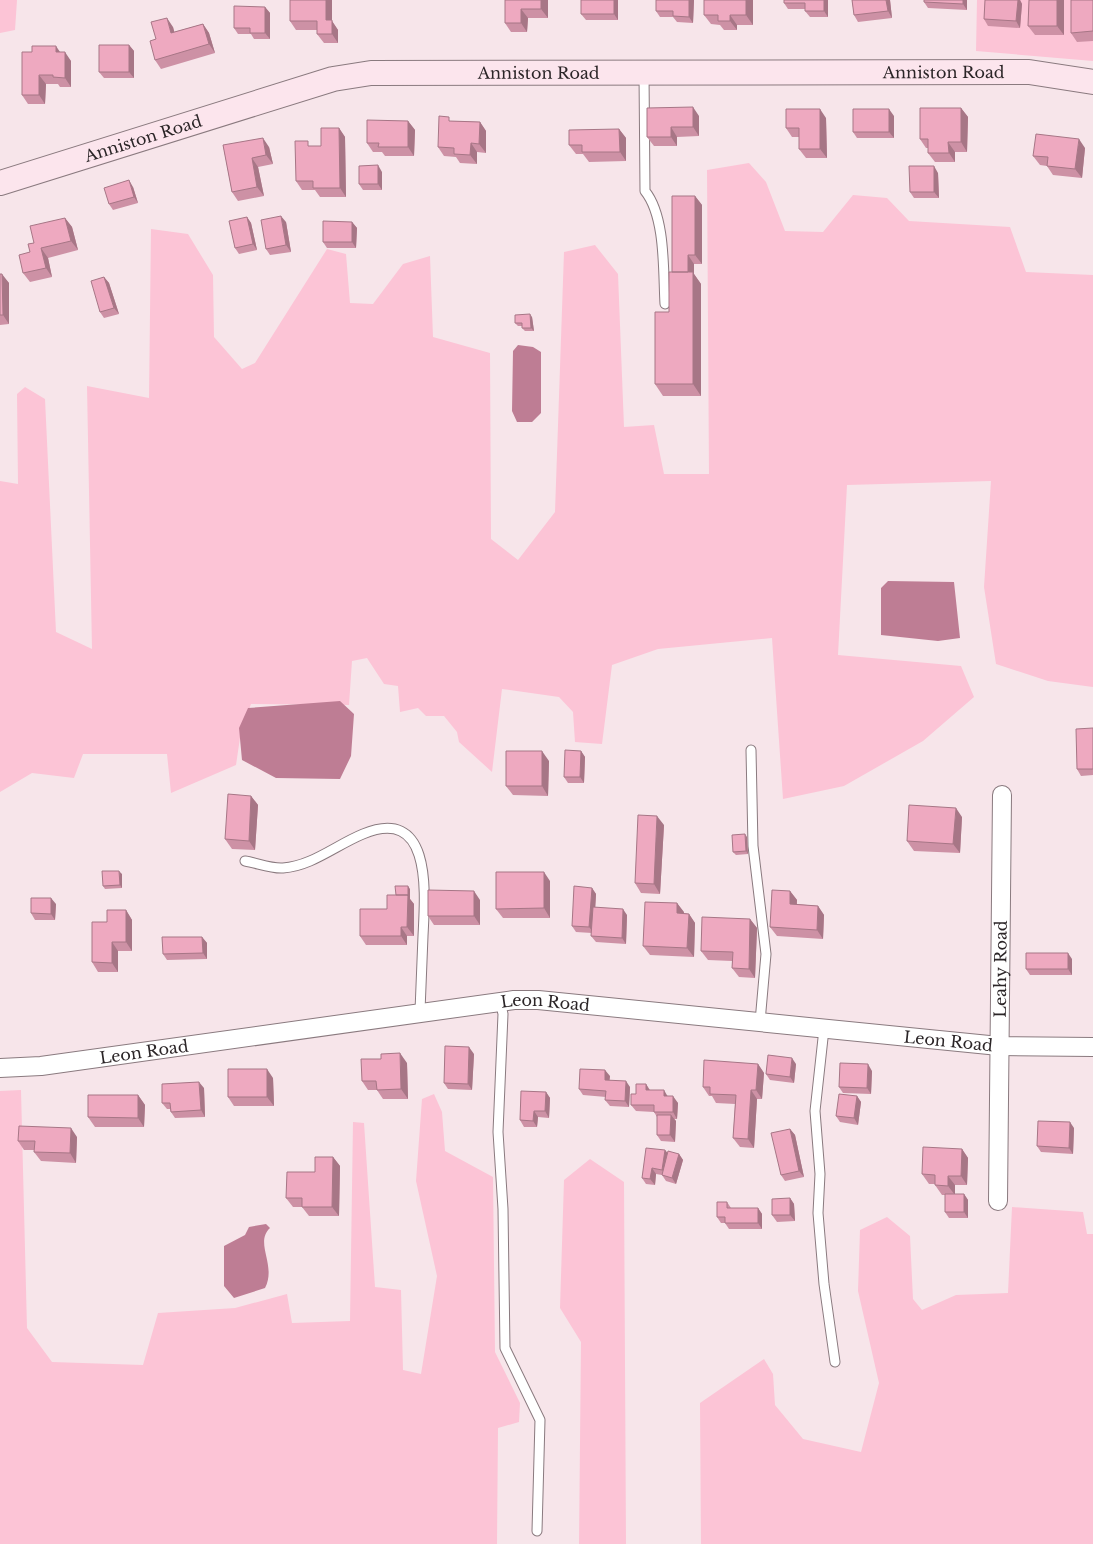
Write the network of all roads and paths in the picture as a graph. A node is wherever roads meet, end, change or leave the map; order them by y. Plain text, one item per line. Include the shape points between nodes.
1 (644, 73) junction
2 (1093, 82) edge
3 (0, 182) edge
4 (665, 304) dead end
5 (751, 750) dead end
6 (1002, 796) dead end
7 (246, 861) dead end
8 (500, 1001) junction
9 (420, 1011) junction
10 (760, 1022) junction
11 (824, 1029) junction
12 (999, 1046) junction
13 (1093, 1047) edge
14 (0, 1068) edge
15 (998, 1201) dead end
16 (835, 1362) dead end
17 (537, 1531) dead end

1 - 2 street, Anniston Road via 1029,72
1 - 3 street, Anniston Road via 371,73 333,79
1 - 4 lane via 645,191 651,198 660,229
5 - 10 lane via 753,846 766,954
6 - 12 street, Leahy Road
7 - 9 lane via 281,868 315,858 380,828 405,834 415,844 425,884
8 - 9 street, Leon Road
8 - 10 street, Leon Road via 538,1000
8 - 17 lane via 503,1014 498,1132 503,1209 505,1348 540,1420
9 - 14 street, Leon Road via 41,1066
10 - 11 street, Leon Road
11 - 12 street, Leon Road
11 - 16 lane via 815,1111 820,1174 818,1213
12 - 13 street, Leon Road
12 - 15 street, Leahy Road

